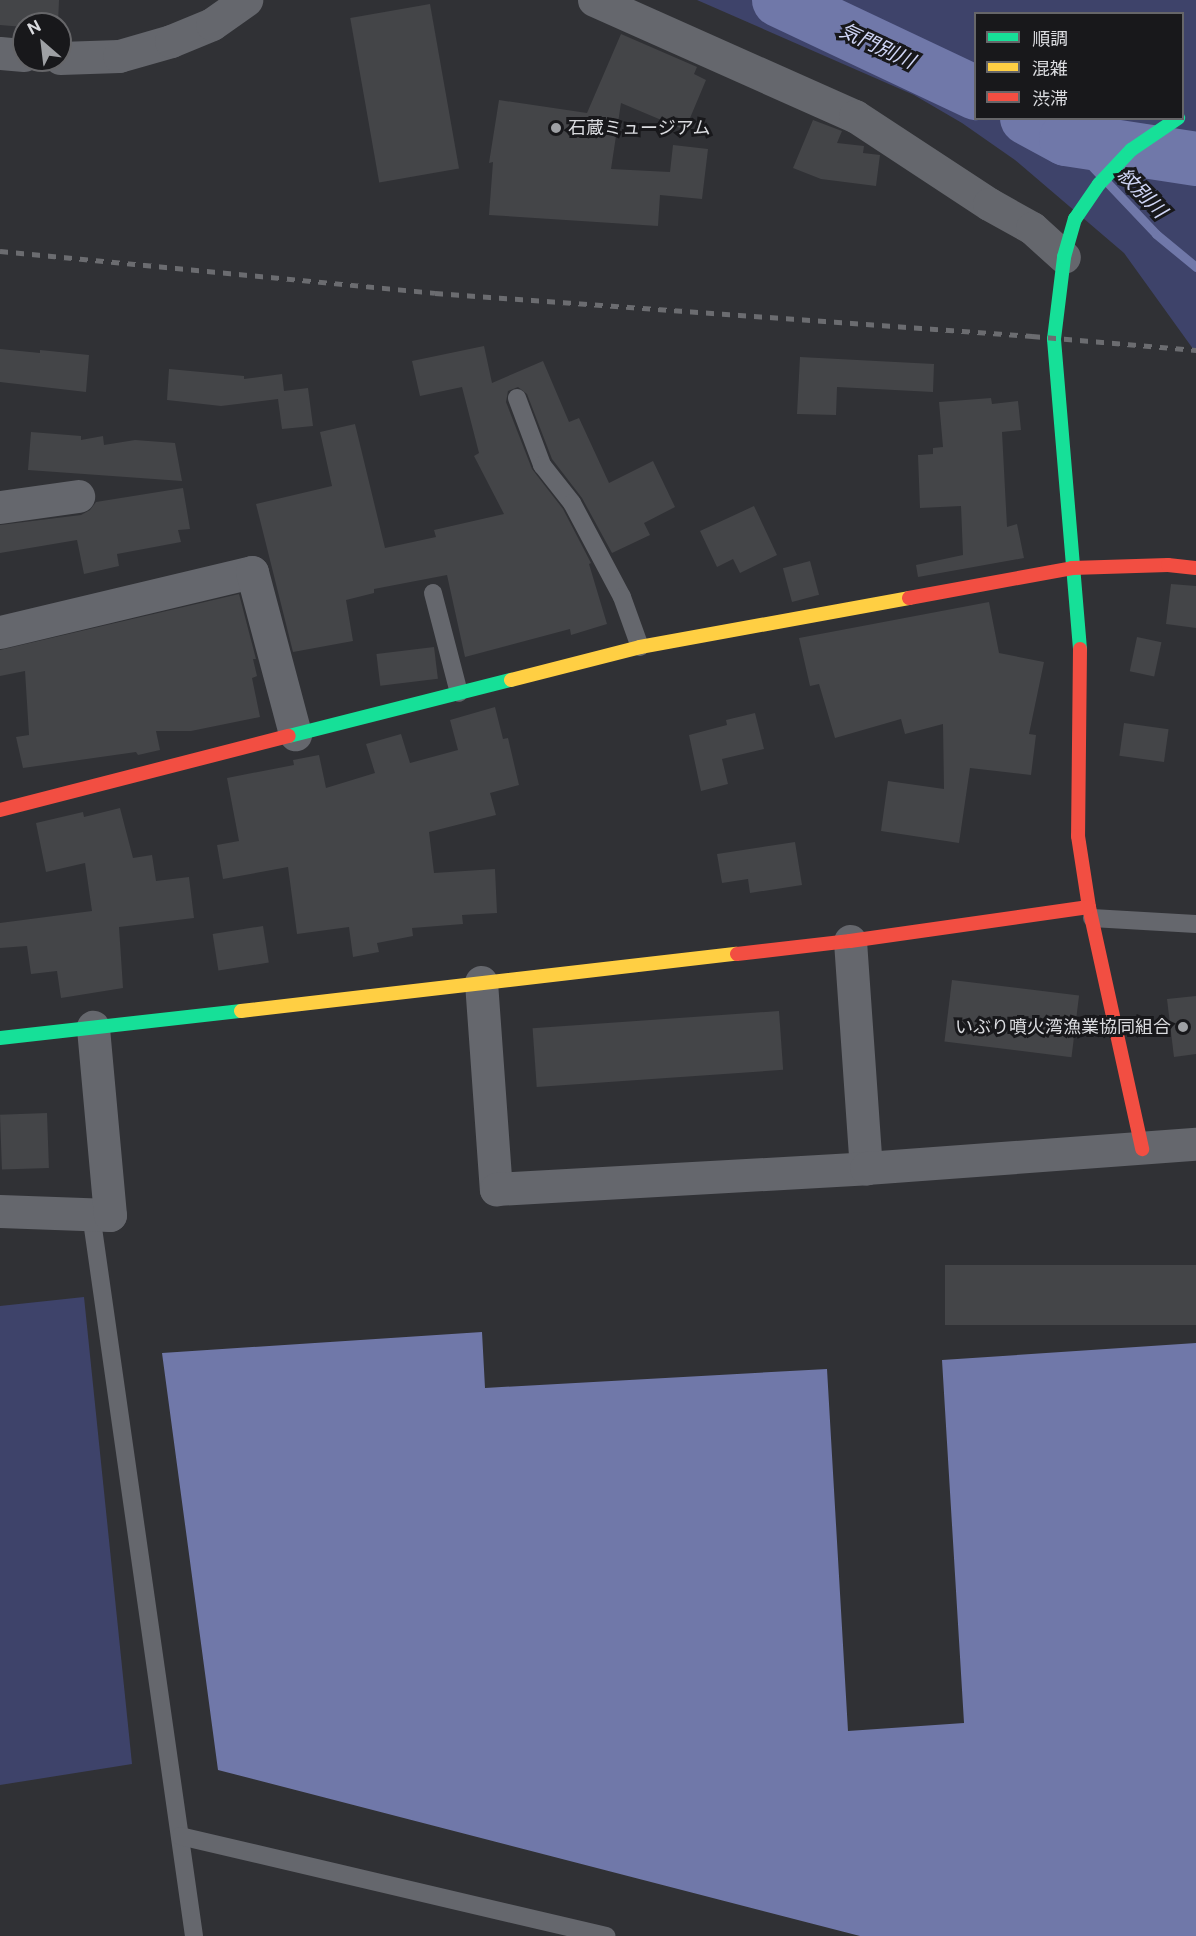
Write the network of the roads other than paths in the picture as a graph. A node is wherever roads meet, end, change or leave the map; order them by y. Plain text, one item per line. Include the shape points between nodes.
1 (246, 0) edge
2 (594, 0) edge
3 (72, 58) edge
4 (1176, 120) edge
5 (1064, 256) junction
6 (517, 398) dead end
7 (78, 496) dead end
8 (0, 507) edge
9 (1072, 568) junction
10 (1196, 568) edge
11 (433, 592) dead end
12 (0, 632) edge
13 (640, 647) junction
14 (459, 693) junction
15 (295, 734) junction
16 (0, 810) edge
17 (1090, 913) junction
18 (1196, 924) edge
19 (850, 941) junction
20 (481, 982) junction
21 (93, 1027) junction
22 (0, 1038) edge
23 (1196, 1144) edge
24 (1142, 1149) junction
25 (866, 1168) junction
26 (0, 1211) edge
27 (91, 1214) junction
28 (180, 1836) junction
29 (194, 1936) edge
30 (606, 1936) edge

1 - 3 street via 212,24 171,41 119,56
2 - 5 street via 855,116 1032,228
4 - 5 street via 1131,150 1099,184 1074,219
5 - 9 street via 1054,339
6 - 13 lane via 542,465 572,503 622,597
7 - 8 street
9 - 10 street
9 - 13 street
9 - 17 street via 1080,640 1078,836
11 - 14 lane
12 - 15 street via 252,572
13 - 14 street
14 - 15 street
15 - 16 street
17 - 18 lane
17 - 19 street
17 - 24 street
19 - 20 street
19 - 25 street
20 - 21 street
20 - 25 street via 496,1189
21 - 22 street
21 - 27 street via 110,1215
23 - 24 street
24 - 25 street
26 - 27 street
27 - 28 lane
28 - 29 lane
28 - 30 lane

